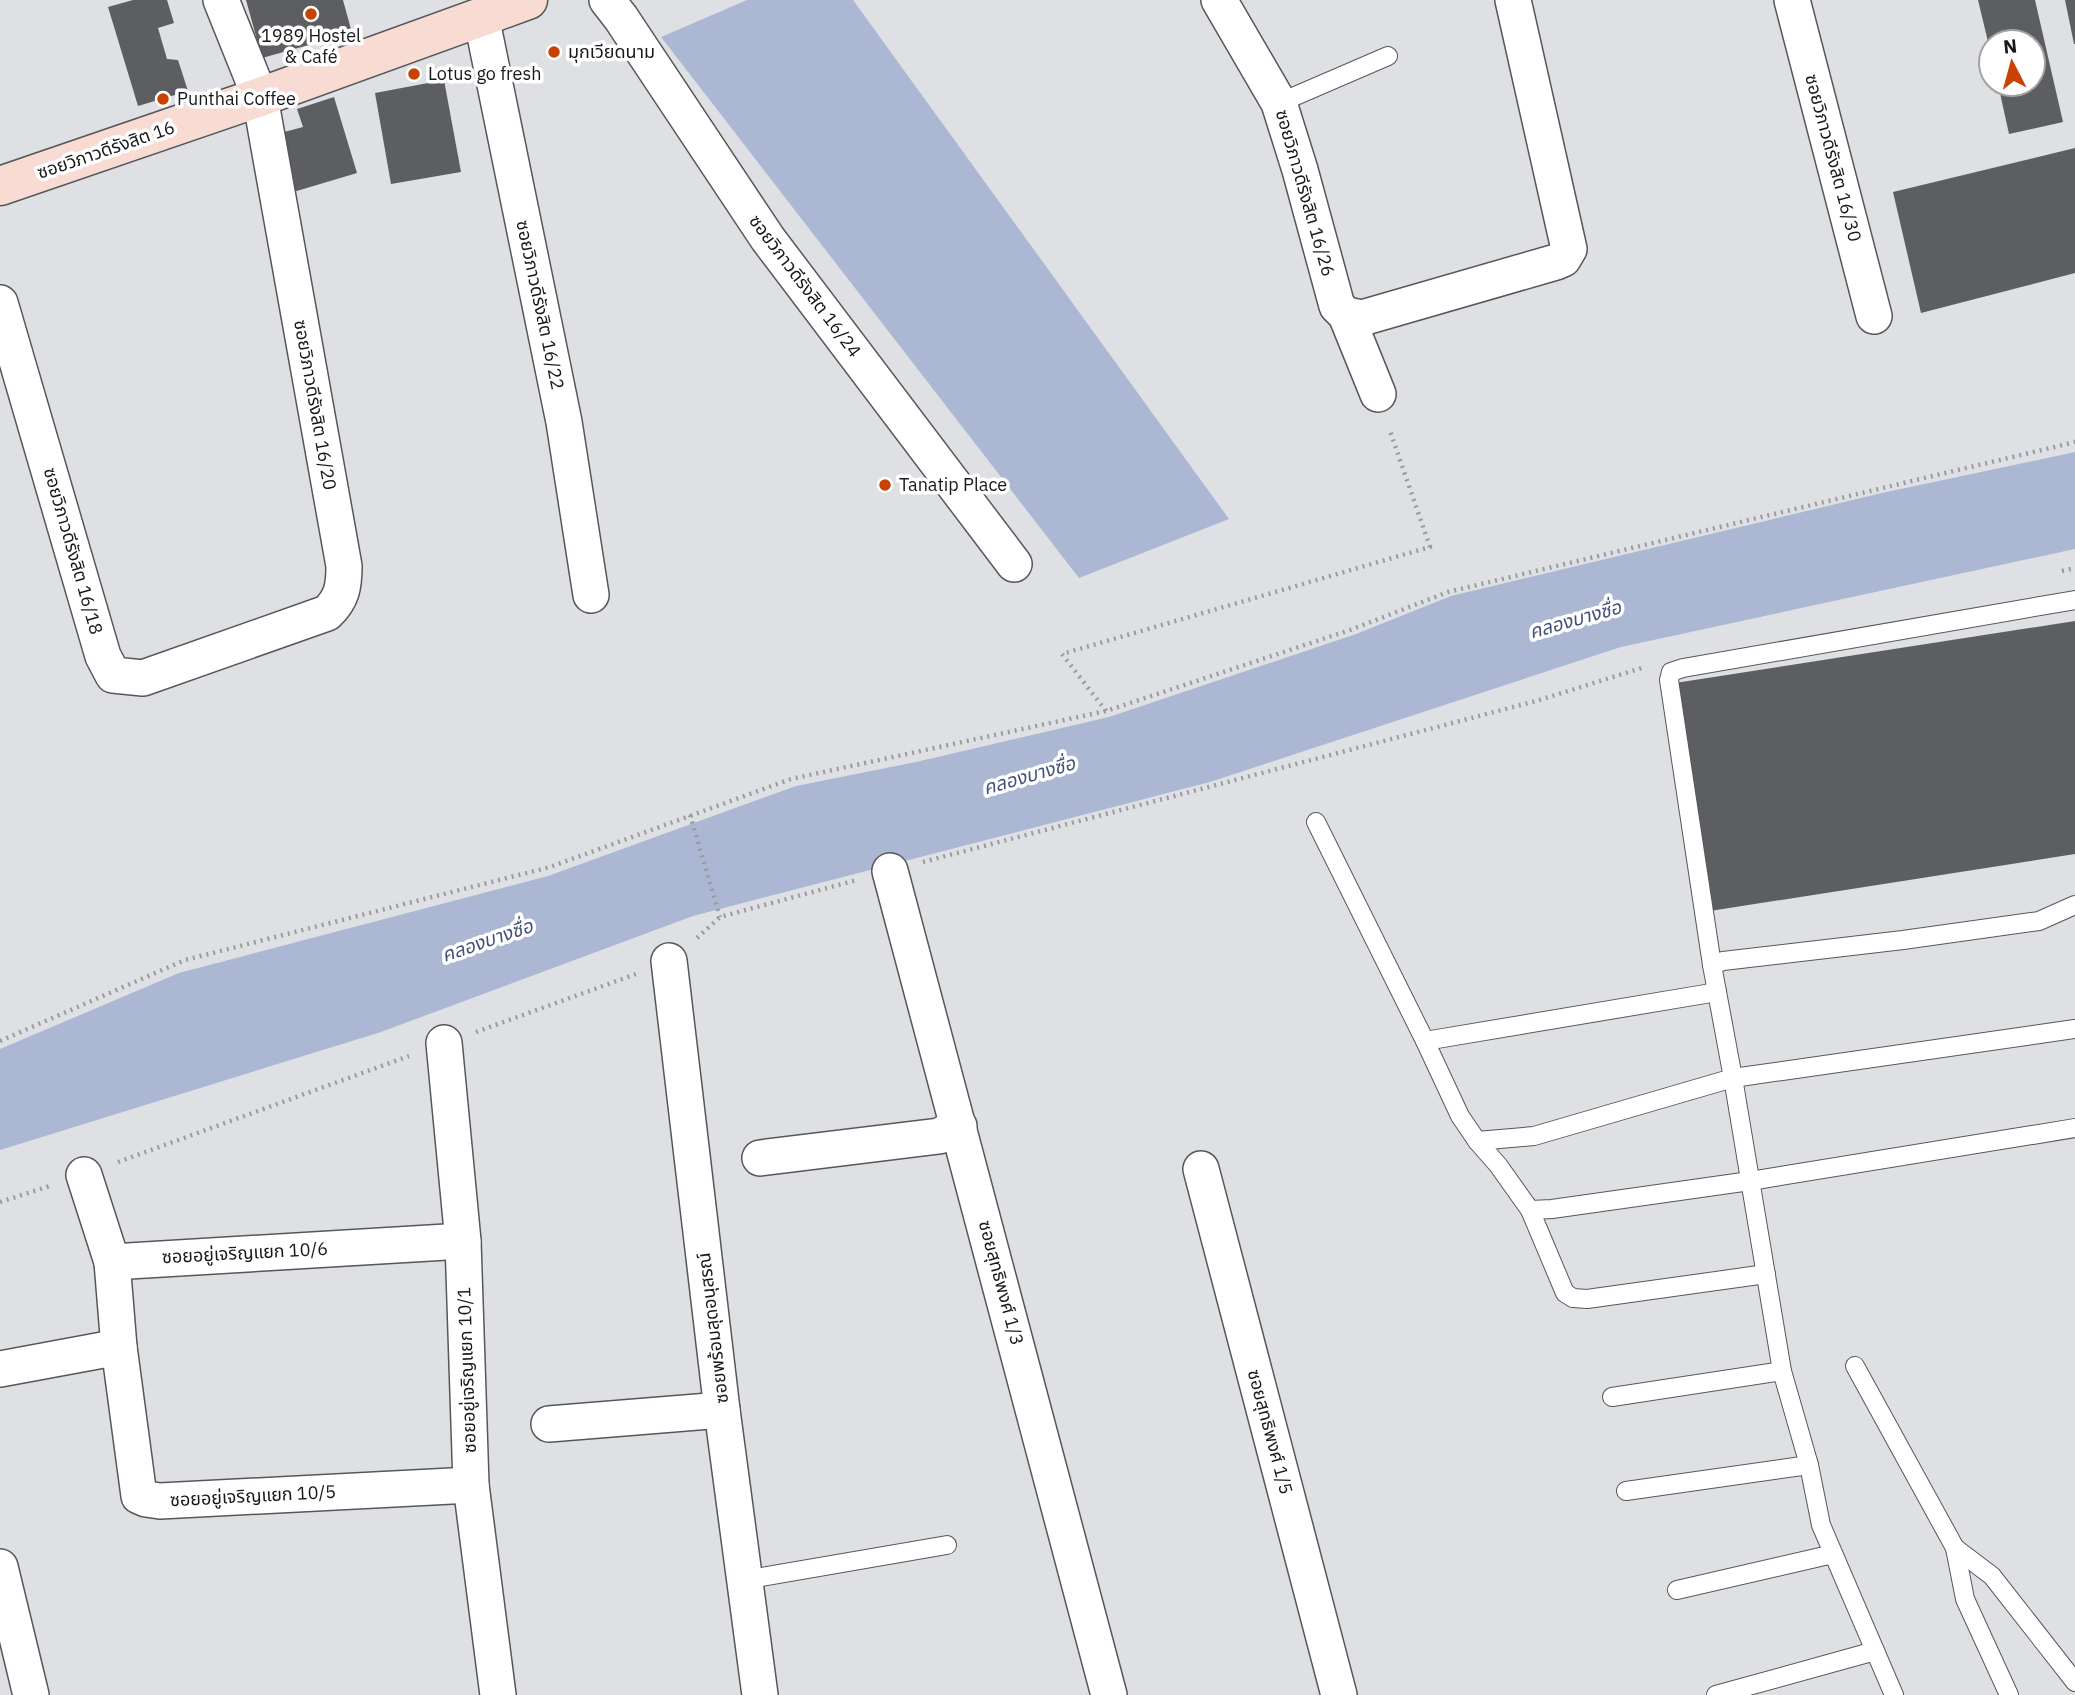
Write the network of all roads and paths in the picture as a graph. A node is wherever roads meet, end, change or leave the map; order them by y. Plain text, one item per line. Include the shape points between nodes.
1 (221, 0) edge
2 (528, 0) edge
3 (607, 0) edge
4 (1219, 0) edge
5 (1513, 0) edge
6 (1791, 0) edge
7 (481, 16) junction
8 (1388, 56) dead end
9 (260, 97) junction
10 (1279, 103) junction
11 (0, 186) edge
12 (0, 303) edge
13 (1346, 315) junction
14 (1874, 316) dead end
15 (1378, 394) joint
16 (2075, 442) edge
17 (1014, 564) dead end
18 (2075, 568) edge
19 (2051, 574) dead end
20 (591, 595) dead end
21 (2075, 600) edge
22 (235, 644) joint
23 (1651, 665) dead end
24 (1106, 711) junction
25 (690, 815) junction
26 (1316, 822) dead end
27 (890, 871) junction
28 (2075, 905) edge
29 (720, 917) junction
30 (669, 961) junction
31 (1712, 965) junction
32 (1717, 992) junction
33 (2075, 1030) edge
34 (0, 1041) edge
35 (1425, 1041) junction
36 (444, 1044) junction
37 (1733, 1078) junction
38 (959, 1126) junction
39 (2075, 1128) edge
40 (1477, 1141) junction
41 (760, 1158) dead end
42 (1201, 1169) dead end
43 (84, 1175) junction
44 (1750, 1181) junction
45 (0, 1202) edge
46 (1530, 1210) junction
47 (463, 1241) junction
48 (112, 1262) junction
49 (1766, 1273) junction
50 (119, 1347) junction
51 (1855, 1366) dead end
52 (0, 1369) edge
53 (1782, 1371) junction
54 (1612, 1397) dead end
55 (722, 1410) junction
56 (549, 1424) dead end
57 (1809, 1465) junction
58 (471, 1485) junction
59 (1626, 1491) dead end
60 (947, 1545) dead end
61 (1955, 1548) junction
62 (1833, 1554) junction
63 (0, 1567) edge
64 (744, 1580) junction
65 (1677, 1590) dead end
66 (6, 1618) edge
67 (1875, 1651) junction
68 (2075, 1682) edge
69 (31, 1695) edge
70 (498, 1695) edge
71 (760, 1695) edge
72 (1109, 1695) edge
73 (1339, 1695) edge
74 (1716, 1695) edge
75 (1894, 1695) edge
76 (2008, 1695) edge

1 - 9 street, ซอยวิภาวดีรังสิต 16/20
2 - 7 street, ซอยวิภาวดีรังสิต 16
3 - 17 street, ซอยวิภาวดีรังสิต 16/24 via 768,239
4 - 10 street, ซอยวิภาวดีรังสิต 16/26
5 - 13 street via 1569,249 1556,262 1362,318
6 - 14 street, ซอยวิภาวดีรังสิต 16/30
7 - 9 street, ซอยวิภาวดีรังสิต 16
7 - 20 street, ซอยวิภาวดีรังสิต 16/22 via 564,422
8 - 10 lane
9 - 11 street, ซอยวิภาวดีรังสิต 16
9 - 22 street, ซอยวิภาวดีรังสิต 16/20 via 344,580 341,597 327,613
10 - 13 street, ซอยวิภาวดีรังสิต 16/26 via 1337,306
12 - 22 street, ซอยวิภาวดีรังสิต 16/18 via 103,656 113,675 144,678
13 - 15 street, ซอยวิภาวดีรังสิต 16/26
15 - 24 path via 1430,547 1062,654
16 - 24 path via 1448,592 1350,630
18 - 19 path
21 - 31 lane via 1671,672
23 - 27 path via 1536,701
24 - 25 path via 791,779
25 - 29 path
25 - 34 path via 550,867 185,960
26 - 35 lane
27 - 29 path
27 - 38 street, ซอยสุทธิพงศ์ 1/3
28 - 31 lane via 2039,921
29 - 30 path
30 - 36 path
30 - 55 street, ซอยพร้อมสุดอนุสรณ์
31 - 32 lane
32 - 35 lane
32 - 37 lane
33 - 37 lane
35 - 40 lane via 1460,1116
36 - 43 path
36 - 47 street, ซอยอยู่เจริญแยก 10/1
37 - 40 lane via 1534,1136
37 - 44 lane
38 - 41 street via 939,1136
38 - 72 street, ซอยสุทธิพงศ์ 1/3
39 - 44 lane
40 - 46 lane
42 - 73 street, ซอยสุทธิพงศ์ 1/5
43 - 45 path
43 - 48 street
44 - 46 lane
44 - 49 lane
46 - 49 lane via 1565,1293 1573,1298
47 - 48 street, ซอยอยู่เจริญแยก 10/6
47 - 58 street, ซอยอยู่เจริญแยก 10/1
48 - 50 street
49 - 53 lane
50 - 52 street
50 - 58 street, ซอยอยู่เจริญแยก 10/5 via 139,1496 146,1499
51 - 61 lane
53 - 54 lane
53 - 57 lane
55 - 56 street
55 - 64 street, ซอยพร้อมสุดอนุสรณ์
57 - 59 lane
57 - 62 lane via 1821,1525
58 - 70 street, ซอยอยู่เจริญแยก 10/1
60 - 64 lane
61 - 68 lane via 1992,1576
61 - 76 lane via 1965,1600
62 - 65 lane
62 - 67 lane
63 - 66 street
64 - 71 street, ซอยพร้อมสุดอนุสรณ์
66 - 69 street
67 - 74 lane
67 - 75 lane

